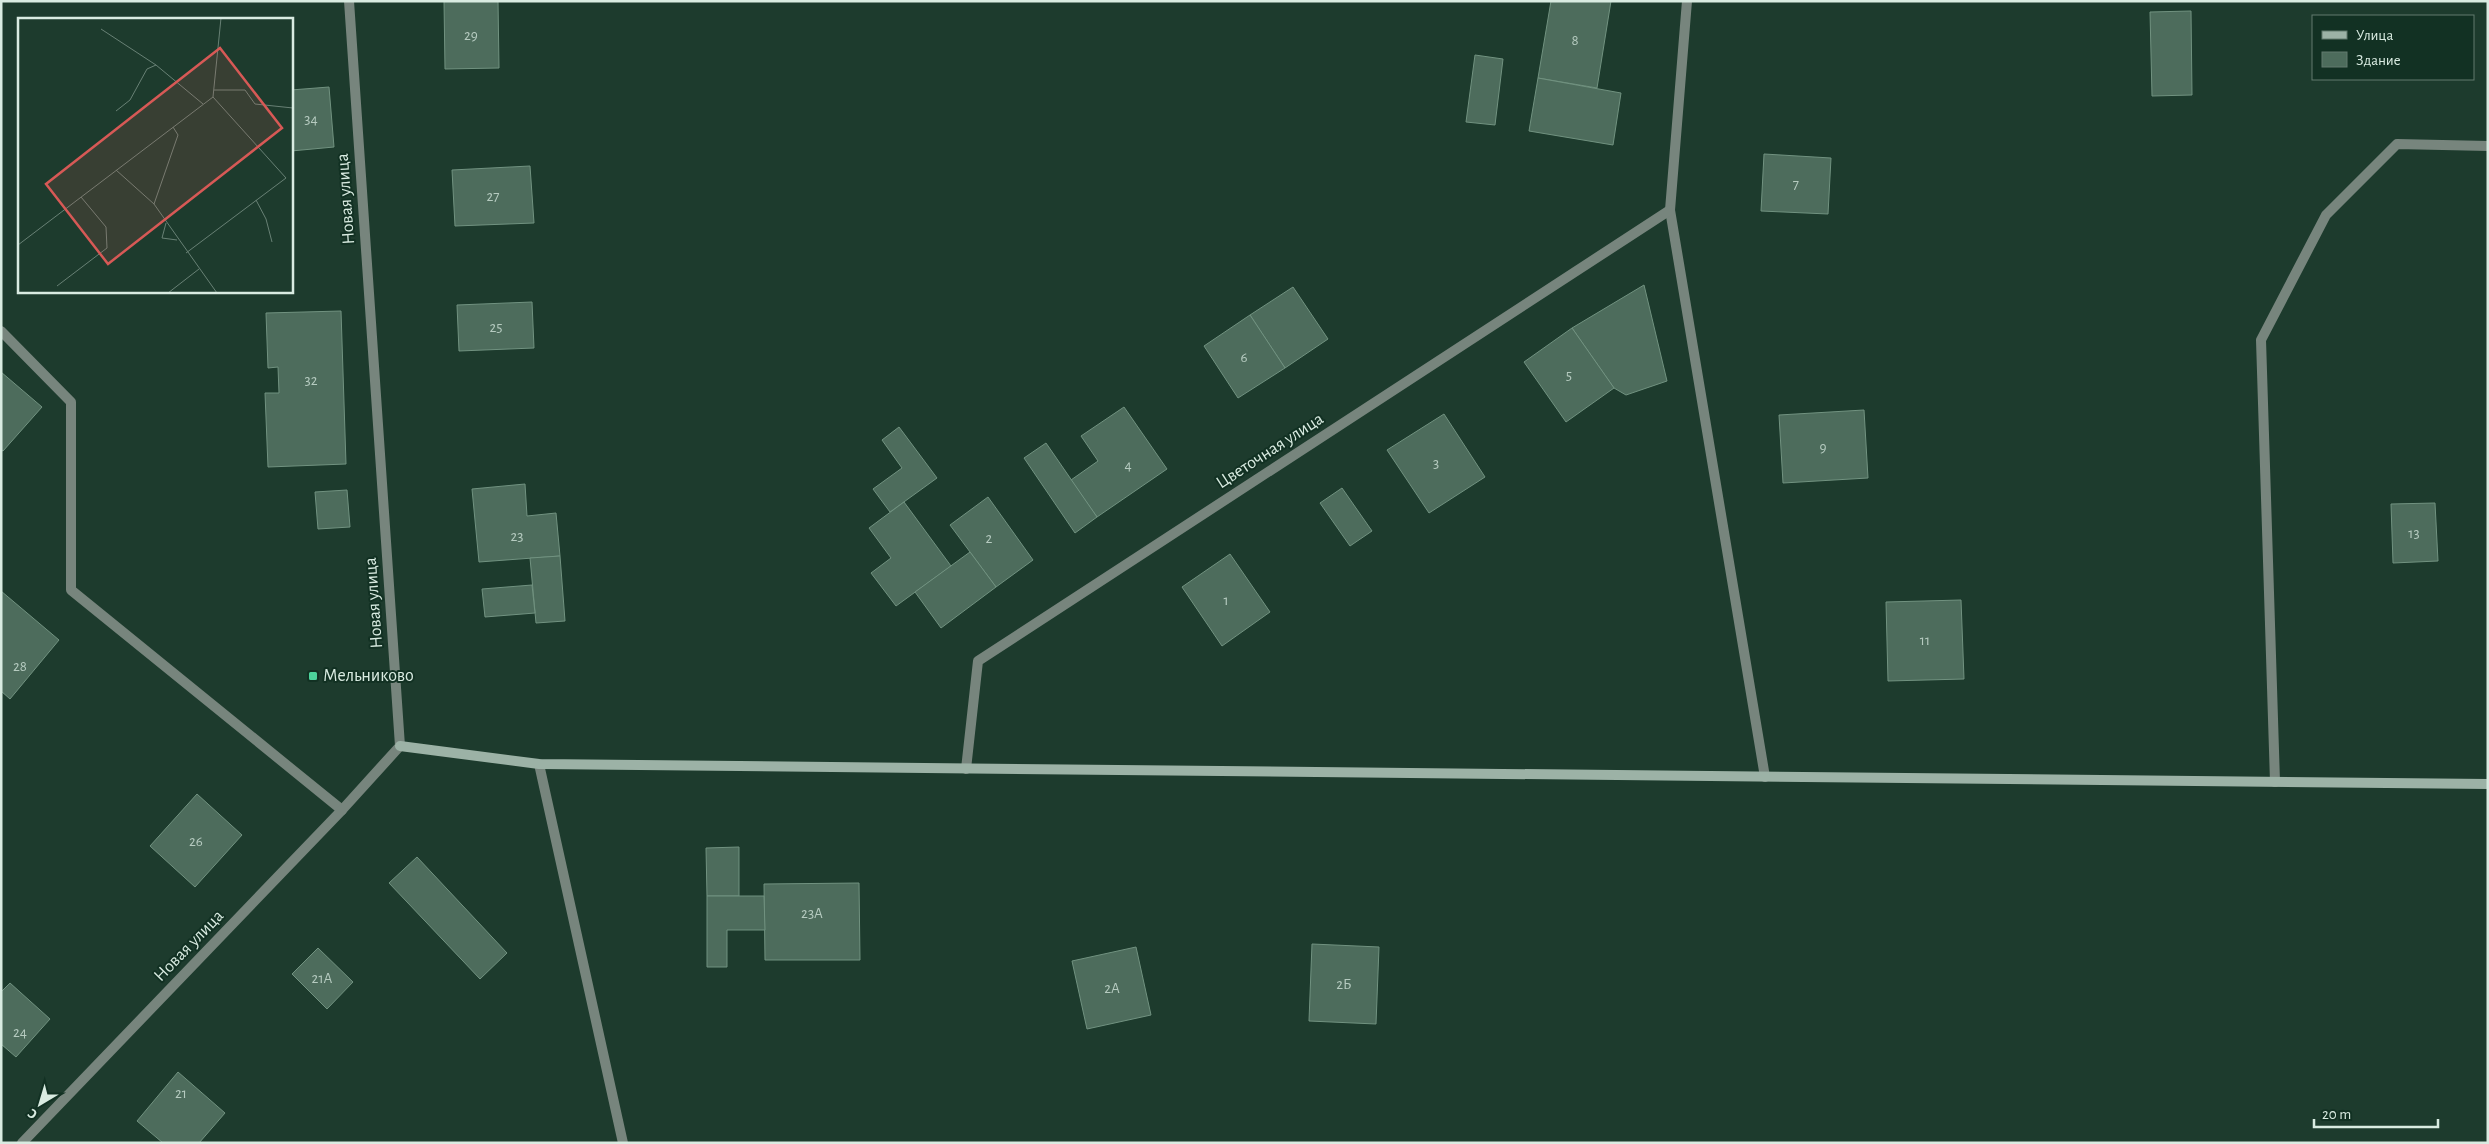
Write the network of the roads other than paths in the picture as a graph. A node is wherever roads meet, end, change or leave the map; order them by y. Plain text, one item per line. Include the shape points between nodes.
1 (349, 1) edge
2 (1687, 1) edge
3 (2488, 146) edge
4 (1670, 210) junction
5 (1, 331) edge
6 (400, 746) junction
7 (539, 764) junction
8 (966, 769) junction
9 (1765, 777) junction
10 (2276, 782) junction
11 (2488, 784) edge
12 (342, 810) junction
13 (22, 1143) edge
14 (623, 1143) edge

1 - 6 street, Новая улица
2 - 4 street
3 - 10 street via 2397,144 2326,215 2261,340
4 - 8 street, Цветочная улица via 978,661
4 - 9 street
5 - 12 street via 71,402 71,590
6 - 7 street
6 - 12 street, Новая улица
7 - 8 street
7 - 14 street
8 - 9 street
9 - 10 street
10 - 11 street
12 - 13 street, Новая улица

